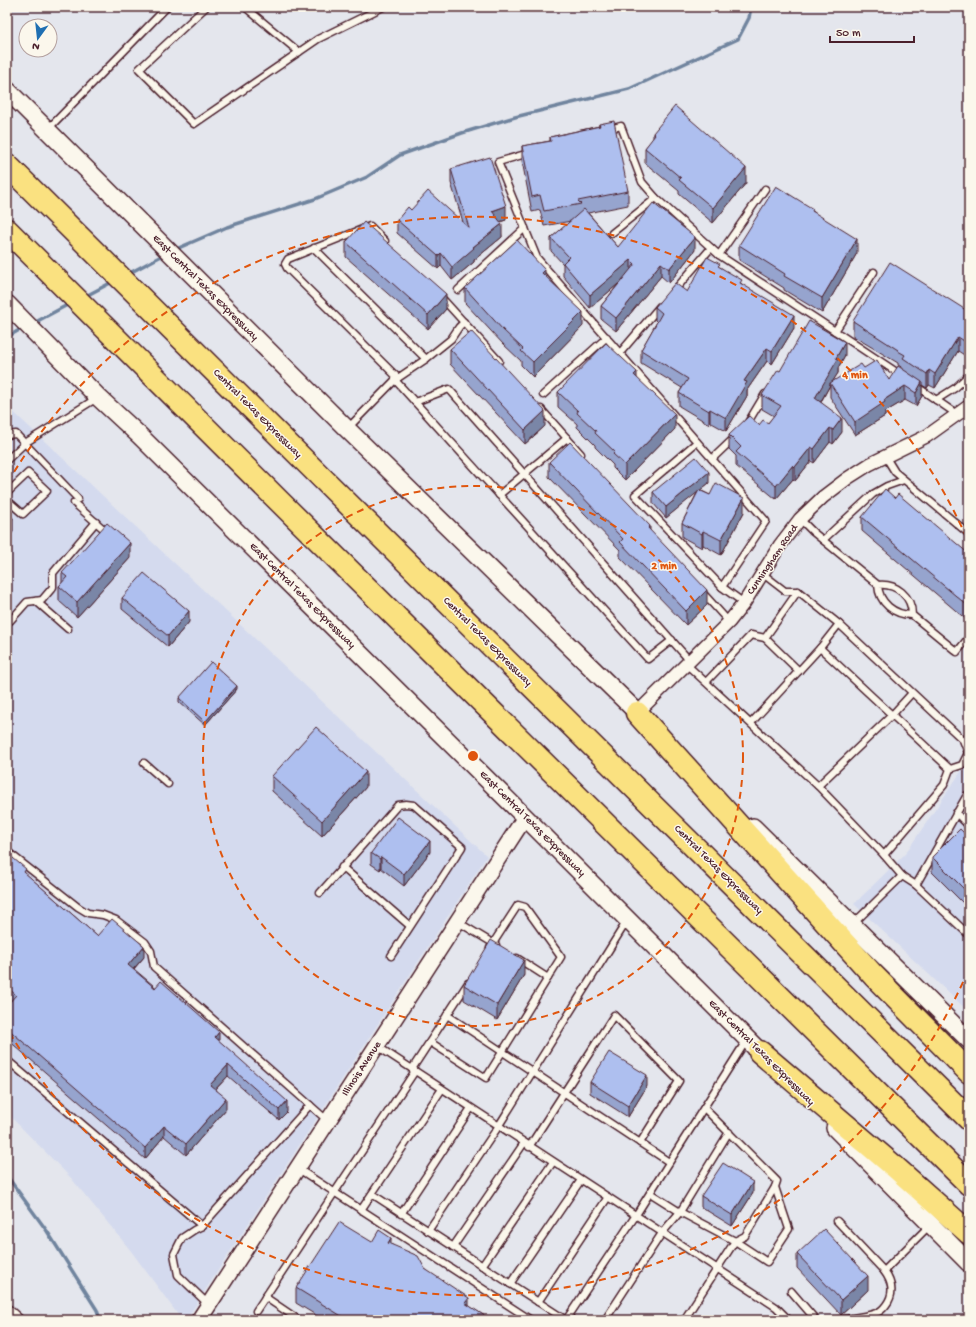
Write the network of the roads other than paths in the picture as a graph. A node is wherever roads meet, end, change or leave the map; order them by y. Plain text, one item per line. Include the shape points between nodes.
1 (167, 7) edge
2 (206, 7) edge
3 (245, 7) edge
4 (383, 7) edge
5 (299, 52) junction
6 (7, 90) edge
7 (47, 130) junction
8 (600, 132) edge
9 (534, 151) edge
10 (7, 165) edge
11 (765, 189) dead end
12 (656, 198) junction
13 (525, 228) junction
14 (7, 230) edge
15 (612, 234) dead end
16 (391, 246) edge
17 (314, 248) junction
18 (711, 248) junction
19 (719, 255) junction
20 (874, 272) dead end
21 (458, 290) dead end
22 (438, 294) edge
23 (671, 294) edge
24 (666, 300) edge
25 (7, 304) edge
26 (814, 317) junction
27 (464, 322) junction
28 (810, 323) edge
29 (835, 330) junction
30 (606, 337) junction
31 (620, 353) junction
32 (426, 359) junction
33 (505, 368) edge
34 (969, 375) edge
35 (904, 378) edge
36 (397, 379) junction
37 (911, 382) edge
38 (770, 387) edge
39 (543, 395) dead end
40 (98, 397) junction
41 (936, 400) junction
42 (415, 402) junction
43 (536, 403) edge
44 (969, 406) edge
45 (958, 415) junction
46 (347, 429) junction
47 (7, 435) edge
48 (567, 438) junction
49 (697, 442) junction
50 (25, 443) junction
51 (885, 456) junction
52 (712, 459) junction
53 (7, 460) edge
54 (588, 462) edge
55 (524, 474) junction
56 (904, 480) junction
57 (7, 493) edge
58 (499, 495) junction
59 (7, 500) edge
60 (800, 520) junction
61 (96, 522) junction
62 (969, 534) edge
63 (112, 536) edge
64 (823, 540) junction
65 (763, 574) junction
66 (878, 585) junction
67 (698, 586) edge
68 (722, 587) junction
69 (798, 591) junction
70 (36, 601) junction
71 (744, 603) junction
72 (912, 615) junction
73 (10, 621) dead end
74 (729, 622) junction
75 (839, 624) junction
76 (68, 629) dead end
77 (969, 637) edge
78 (765, 638) junction
79 (672, 640) junction
80 (820, 648) junction
81 (688, 663) junction
82 (799, 671) junction
83 (706, 682) junction
84 (912, 693) junction
85 (637, 713) junction
86 (892, 715) junction
87 (751, 723) junction
88 (144, 763) dead end
89 (950, 769) junction
90 (168, 784) dead end
91 (818, 786) junction
92 (969, 794) edge
93 (956, 813) junction
94 (525, 817) junction
95 (969, 826) edge
96 (7, 851) edge
97 (884, 855) junction
98 (342, 867) junction
99 (902, 876) junction
100 (916, 885) junction
101 (320, 893) dead end
102 (628, 920) junction
103 (458, 922) junction
104 (852, 925) junction
105 (410, 926) junction
106 (969, 935) edge
107 (494, 943) junction
108 (500, 947) edge
109 (512, 955) edge
110 (391, 956) dead end
111 (485, 956) edge
112 (473, 976) edge
113 (548, 978) junction
114 (447, 1015) junction
115 (969, 1040) edge
116 (430, 1042) junction
117 (377, 1046) junction
118 (754, 1046) junction
119 (502, 1051) junction
120 (7, 1060) edge
121 (413, 1070) junction
122 (533, 1072) junction
123 (969, 1072) edge
124 (442, 1089) junction
125 (564, 1093) junction
126 (310, 1105) junction
127 (471, 1108) junction
128 (704, 1108) junction
129 (969, 1119) edge
130 (328, 1121) junction
131 (498, 1126) junction
132 (729, 1132) junction
133 (640, 1143) junction
134 (526, 1145) junction
135 (553, 1162) junction
136 (669, 1162) junction
137 (297, 1168) junction
138 (581, 1180) junction
139 (969, 1184) edge
140 (775, 1187) junction
141 (334, 1192) junction
142 (650, 1193) junction
143 (372, 1194) junction
144 (608, 1197) junction
145 (361, 1210) junction
146 (680, 1212) junction
147 (401, 1214) junction
148 (636, 1215) junction
149 (838, 1221) dead end
150 (930, 1224) junction
151 (202, 1226) junction
152 (428, 1231) junction
153 (662, 1233) junction
154 (969, 1233) edge
155 (735, 1241) junction
156 (453, 1247) junction
157 (969, 1263) edge
158 (482, 1266) junction
159 (717, 1268) junction
160 (884, 1271) junction
161 (510, 1284) junction
162 (791, 1291) dead end
163 (265, 1298) junction
164 (538, 1302) junction
165 (208, 1304) junction
166 (256, 1310) dead end
167 (7, 1311) edge
168 (524, 1318) edge
169 (17, 1320) edge
170 (198, 1320) edge
171 (299, 1320) edge
172 (531, 1320) edge
173 (566, 1320) edge
174 (605, 1320) edge
175 (684, 1320) edge
176 (789, 1320) edge
177 (816, 1320) edge
178 (839, 1320) edge

1 - 7 lane
2 - 5 lane via 139,69 194,124
3 - 5 lane
4 - 5 lane via 318,39
6 - 7 main road, East Central Texas Expressway
7 - 46 main road, East Central Texas Expressway
8 - 12 lane via 621,126 642,182
9 - 13 lane via 498,162
10 - 129 highway, Central Texas Expressway
11 - 19 lane
12 - 15 lane
12 - 18 lane
13 - 21 lane
13 - 30 lane via 538,258
14 - 139 highway
16 - 17 lane via 370,226
17 - 32 lane
17 - 36 lane via 288,259 285,264 287,268
18 - 19 lane
18 - 23 lane
19 - 26 lane
20 - 29 lane
22 - 27 lane
24 - 31 lane
25 - 40 main road, East Central Texas Expressway
26 - 28 lane
26 - 29 lane
27 - 32 lane via 451,339
27 - 33 lane
29 - 35 lane
30 - 31 lane
30 - 39 lane
31 - 49 lane
32 - 36 lane
34 - 41 lane
36 - 42 lane
36 - 46 lane
37 - 41 lane
38 - 52 lane via 746,426
40 - 50 lane
40 - 94 main road, East Central Texas Expressway
41 - 45 lane
42 - 55 lane via 449,389
42 - 58 lane
43 - 48 lane
44 - 45 street, Cunningham Road
45 - 51 street, Cunningham Road via 927,436
46 - 85 main road, East Central Texas Expressway
47 - 50 lane via 16,434
48 - 54 lane
48 - 55 lane
49 - 52 lane
49 - 68 lane via 635,495
50 - 53 lane
50 - 61 lane
51 - 56 lane via 895,472
51 - 60 street, Cunningham Road via 823,496
52 - 68 lane via 766,522
55 - 58 lane
55 - 79 lane
56 - 62 lane
56 - 64 lane via 873,494
57 - 59 lane via 28,474 47,491 23,514
58 - 79 lane via 648,658
60 - 64 lane
60 - 65 street, Cunningham Road via 780,545
61 - 63 lane
61 - 70 lane via 53,573 53,587 42,600
64 - 66 lane
65 - 69 lane via 785,591
65 - 71 street, Cunningham Road
66 - 72 lane via 878,593 883,601 897,613
66 - 72 lane via 887,584 894,587 908,598
67 - 74 lane
68 - 71 lane
69 - 75 lane
69 - 78 lane
70 - 73 lane via 27,602
70 - 76 lane
71 - 74 street, Cunningham Road
72 - 77 lane via 957,652
74 - 81 street, Cunningham Road
75 - 80 lane
75 - 84 lane
78 - 82 lane
78 - 83 lane via 751,636
79 - 81 lane
80 - 82 lane
80 - 86 lane
81 - 83 lane
81 - 85 street, Cunningham Road
82 - 87 lane
83 - 87 lane
84 - 86 lane
84 - 89 lane via 963,740 968,753 962,765
85 - 104 main road, East Central Texas Expressway
85 - 123 highway via 874,976
86 - 89 lane
86 - 91 lane
87 - 91 lane
88 - 90 lane
89 - 97 lane via 944,785
91 - 97 lane
92 - 93 lane
93 - 95 lane
93 - 100 lane
94 - 102 main road, East Central Texas Expressway
94 - 103 street, Illinois Avenue
96 - 126 lane via 78,907 88,913 116,920 145,942 151,951 154,967
97 - 99 lane
98 - 101 lane
98 - 105 lane
98 - 105 lane via 398,805 414,805 462,847
99 - 100 lane
99 - 104 lane
100 - 106 lane
102 - 118 main road, East Central Texas Expressway
102 - 122 lane
103 - 107 lane
103 - 117 street, Illinois Avenue
104 - 115 main road, East Central Texas Expressway
105 - 110 lane
107 - 108 lane
107 - 111 lane
107 - 113 lane via 518,905 525,907 561,957
109 - 113 lane
112 - 114 lane
113 - 119 lane
114 - 116 lane
114 - 119 lane
116 - 119 lane via 486,1078
116 - 121 lane
117 - 121 lane
117 - 130 street, Illinois Avenue
118 - 128 lane
118 - 150 main road, East Central Texas Expressway
118 - 154 highway
119 - 122 lane
120 - 151 lane
121 - 124 lane
121 - 141 lane
122 - 125 lane
122 - 131 lane
124 - 127 lane
124 - 143 lane
125 - 133 lane
125 - 133 lane via 614,1015 679,1081
125 - 134 lane
126 - 130 lane
126 - 151 lane
127 - 131 lane
127 - 147 lane
128 - 132 lane
128 - 136 lane
130 - 137 street, Illinois Avenue
131 - 134 lane
131 - 152 lane
132 - 140 lane via 777,1181
132 - 146 lane
133 - 136 lane
134 - 135 lane
134 - 156 lane
135 - 138 lane
135 - 158 lane
136 - 142 lane
137 - 141 lane
137 - 165 street, Illinois Avenue
138 - 144 lane
138 - 161 lane
140 - 155 lane via 745,1236
140 - 155 lane via 788,1229 767,1262
141 - 145 lane
141 - 163 lane
142 - 146 lane
142 - 148 lane
143 - 145 lane
143 - 147 lane
144 - 148 lane
144 - 164 lane
145 - 168 lane
146 - 153 lane
146 - 155 lane
147 - 152 lane
148 - 153 lane
148 - 173 lane
149 - 160 lane
150 - 157 main road, East Central Texas Expressway
150 - 160 lane
151 - 165 lane via 182,1238 174,1254 178,1275
152 - 156 lane
153 - 159 lane
153 - 174 lane
155 - 159 lane
156 - 158 lane
158 - 161 lane
159 - 175 lane
159 - 176 lane via 776,1307
160 - 178 lane via 890,1280 892,1291 890,1300 883,1309 878,1313
161 - 164 lane
162 - 177 lane
163 - 166 lane
163 - 171 lane
164 - 173 lane
165 - 170 street, Illinois Avenue
167 - 169 street
168 - 172 lane

